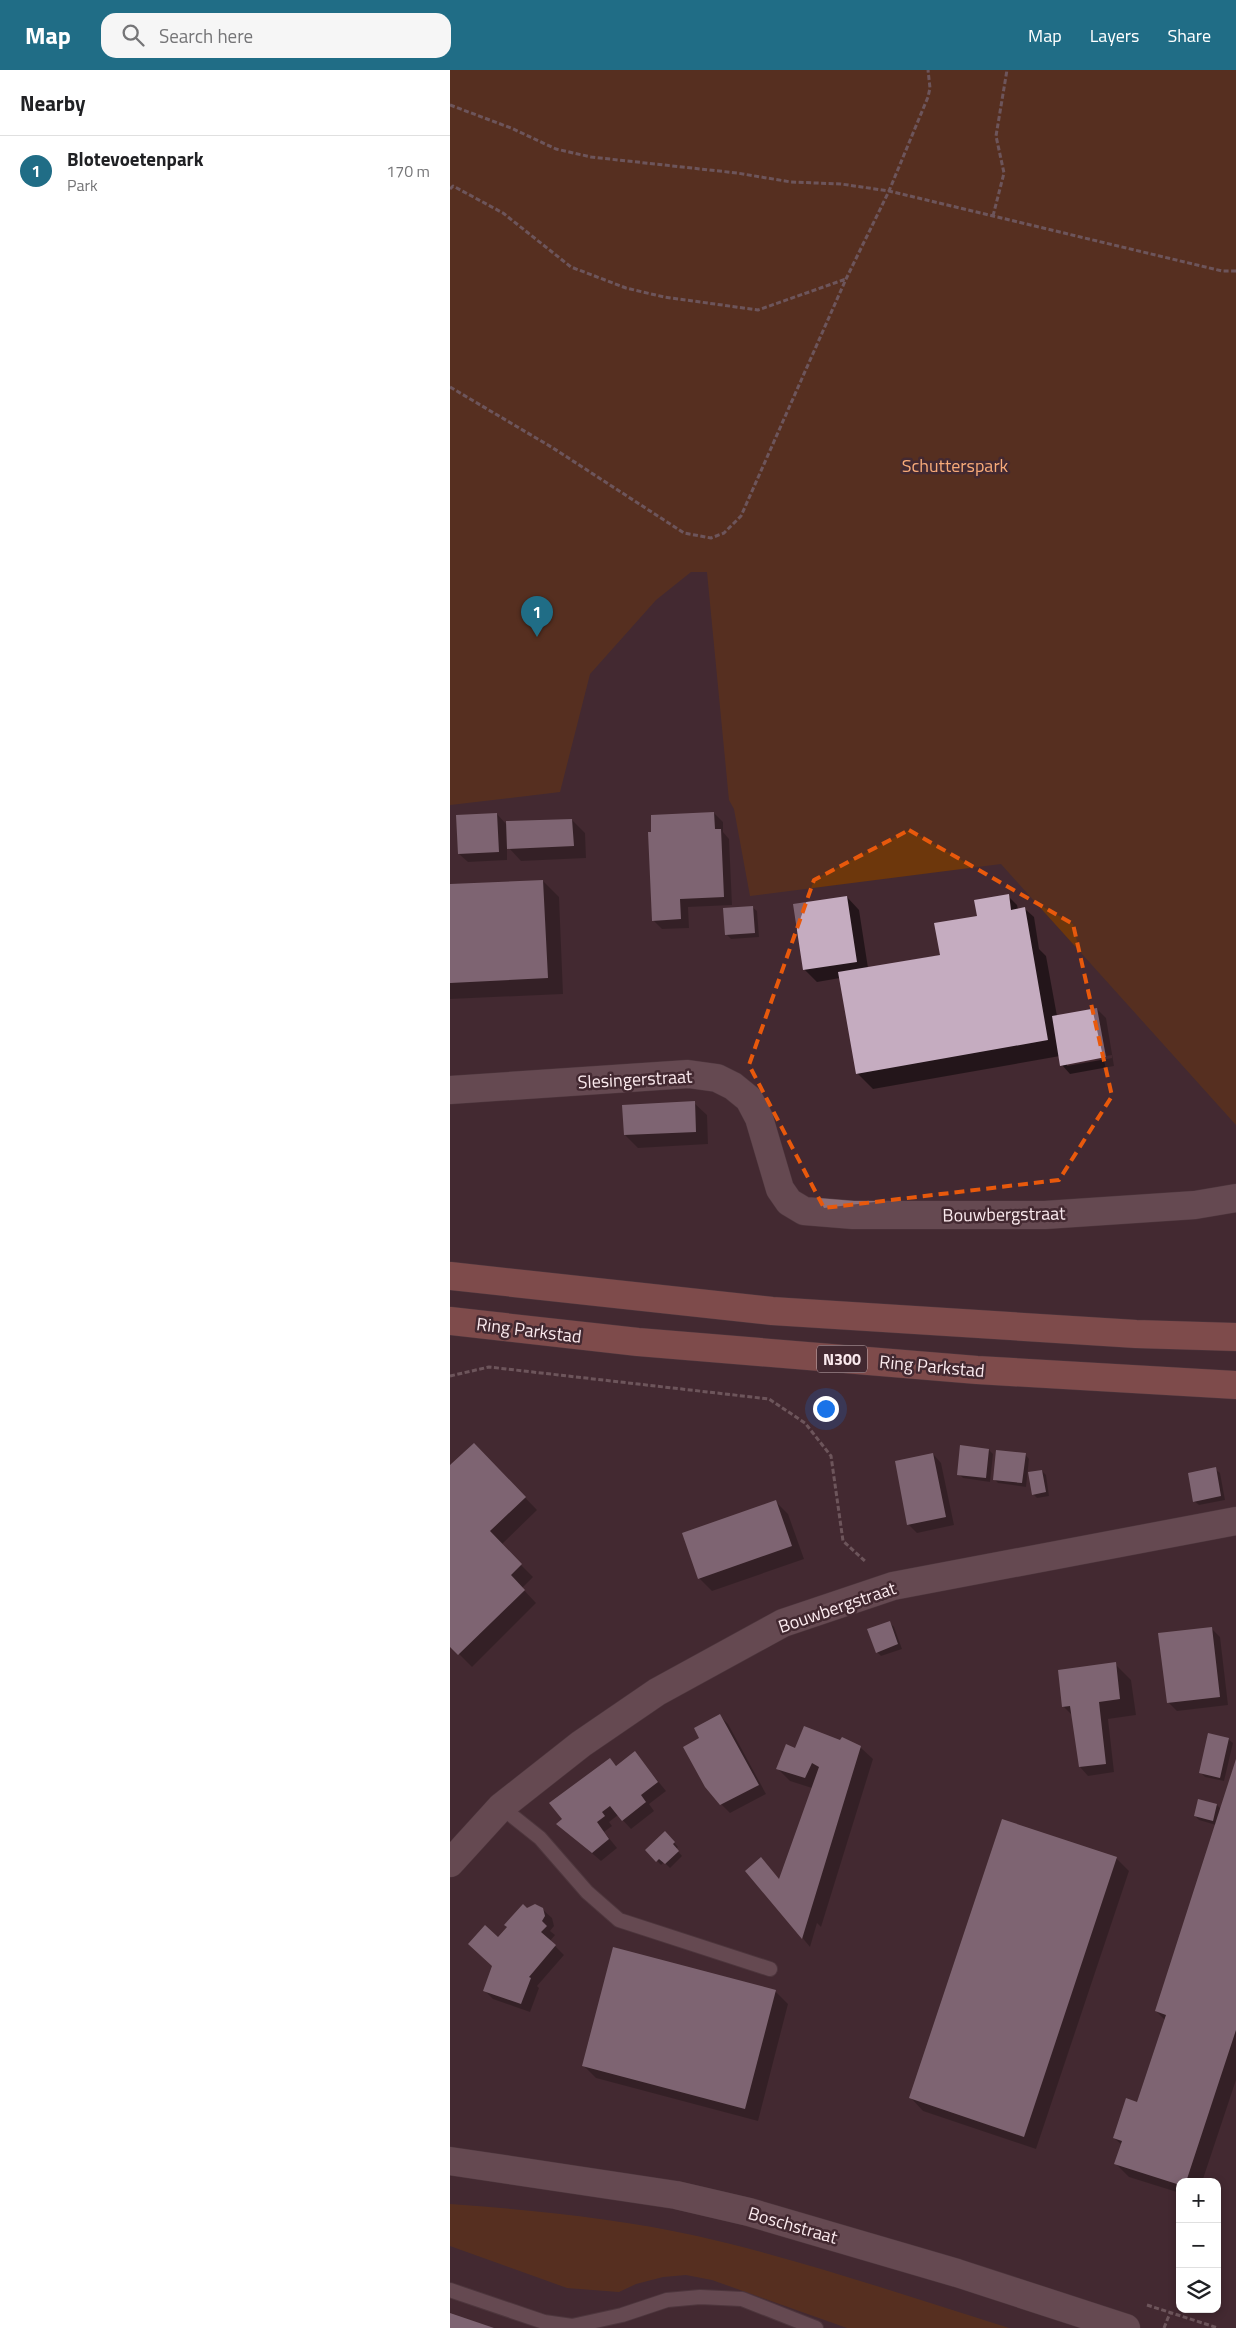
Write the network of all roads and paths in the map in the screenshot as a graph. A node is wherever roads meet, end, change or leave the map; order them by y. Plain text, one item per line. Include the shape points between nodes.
1 (928, 70) edge
2 (1007, 70) edge
3 (450, 105) edge
4 (450, 189) edge
5 (889, 191) junction
6 (993, 216) junction
7 (1236, 271) edge
8 (846, 279) junction
9 (450, 387) edge
10 (450, 1090) edge
11 (780, 1189) joint
12 (1236, 1198) edge
13 (450, 1276) edge
14 (450, 1321) edge
15 (1236, 1337) edge
16 (450, 1376) edge
17 (1236, 1385) edge
18 (1236, 1521) edge
19 (893, 1586) junction
20 (501, 1807) junction
21 (450, 1863) edge
22 (770, 1969) dead end
23 (450, 2161) edge
24 (450, 2290) edge
25 (1170, 2313) dead end
26 (597, 2324) edge
27 (816, 2328) edge
28 (1126, 2328) edge
29 (1164, 2328) edge

1 - 5 path via 928,97
2 - 6 path via 996,136 1004,172
3 - 5 path via 556,149 591,158
4 - 8 path via 453,186 503,213 571,267 626,288 664,297 758,310
5 - 6 path
5 - 8 path
6 - 7 path via 1222,271
8 - 9 path via 740,516 724,533 711,538 684,534 538,439
10 - 11 street, Slesingerstraat via 688,1074 717,1078 749,1099 760,1118
11 - 12 street, Bouwbergstraat via 789,1202 804,1211 853,1215 1045,1215 1195,1205
13 - 15 highway via 772,1311 1136,1334
14 - 17 highway, Ring Parkstad / N300 via 638,1342 968,1370
16 - 19 path via 489,1367 769,1399 805,1423 831,1456 843,1541
18 - 19 street, Bouwbergstraat
19 - 20 street, Bouwbergstraat via 783,1623 657,1692 582,1744
20 - 21 street, Bouwbergstraat
20 - 22 lane via 540,1838 587,1892 619,1920
23 - 28 street, Boschstraat via 676,2195 749,2212 958,2273
24 - 26 lane via 544,2322 572,2326
25 - 29 path
26 - 27 lane via 667,2300 700,2297 742,2299

